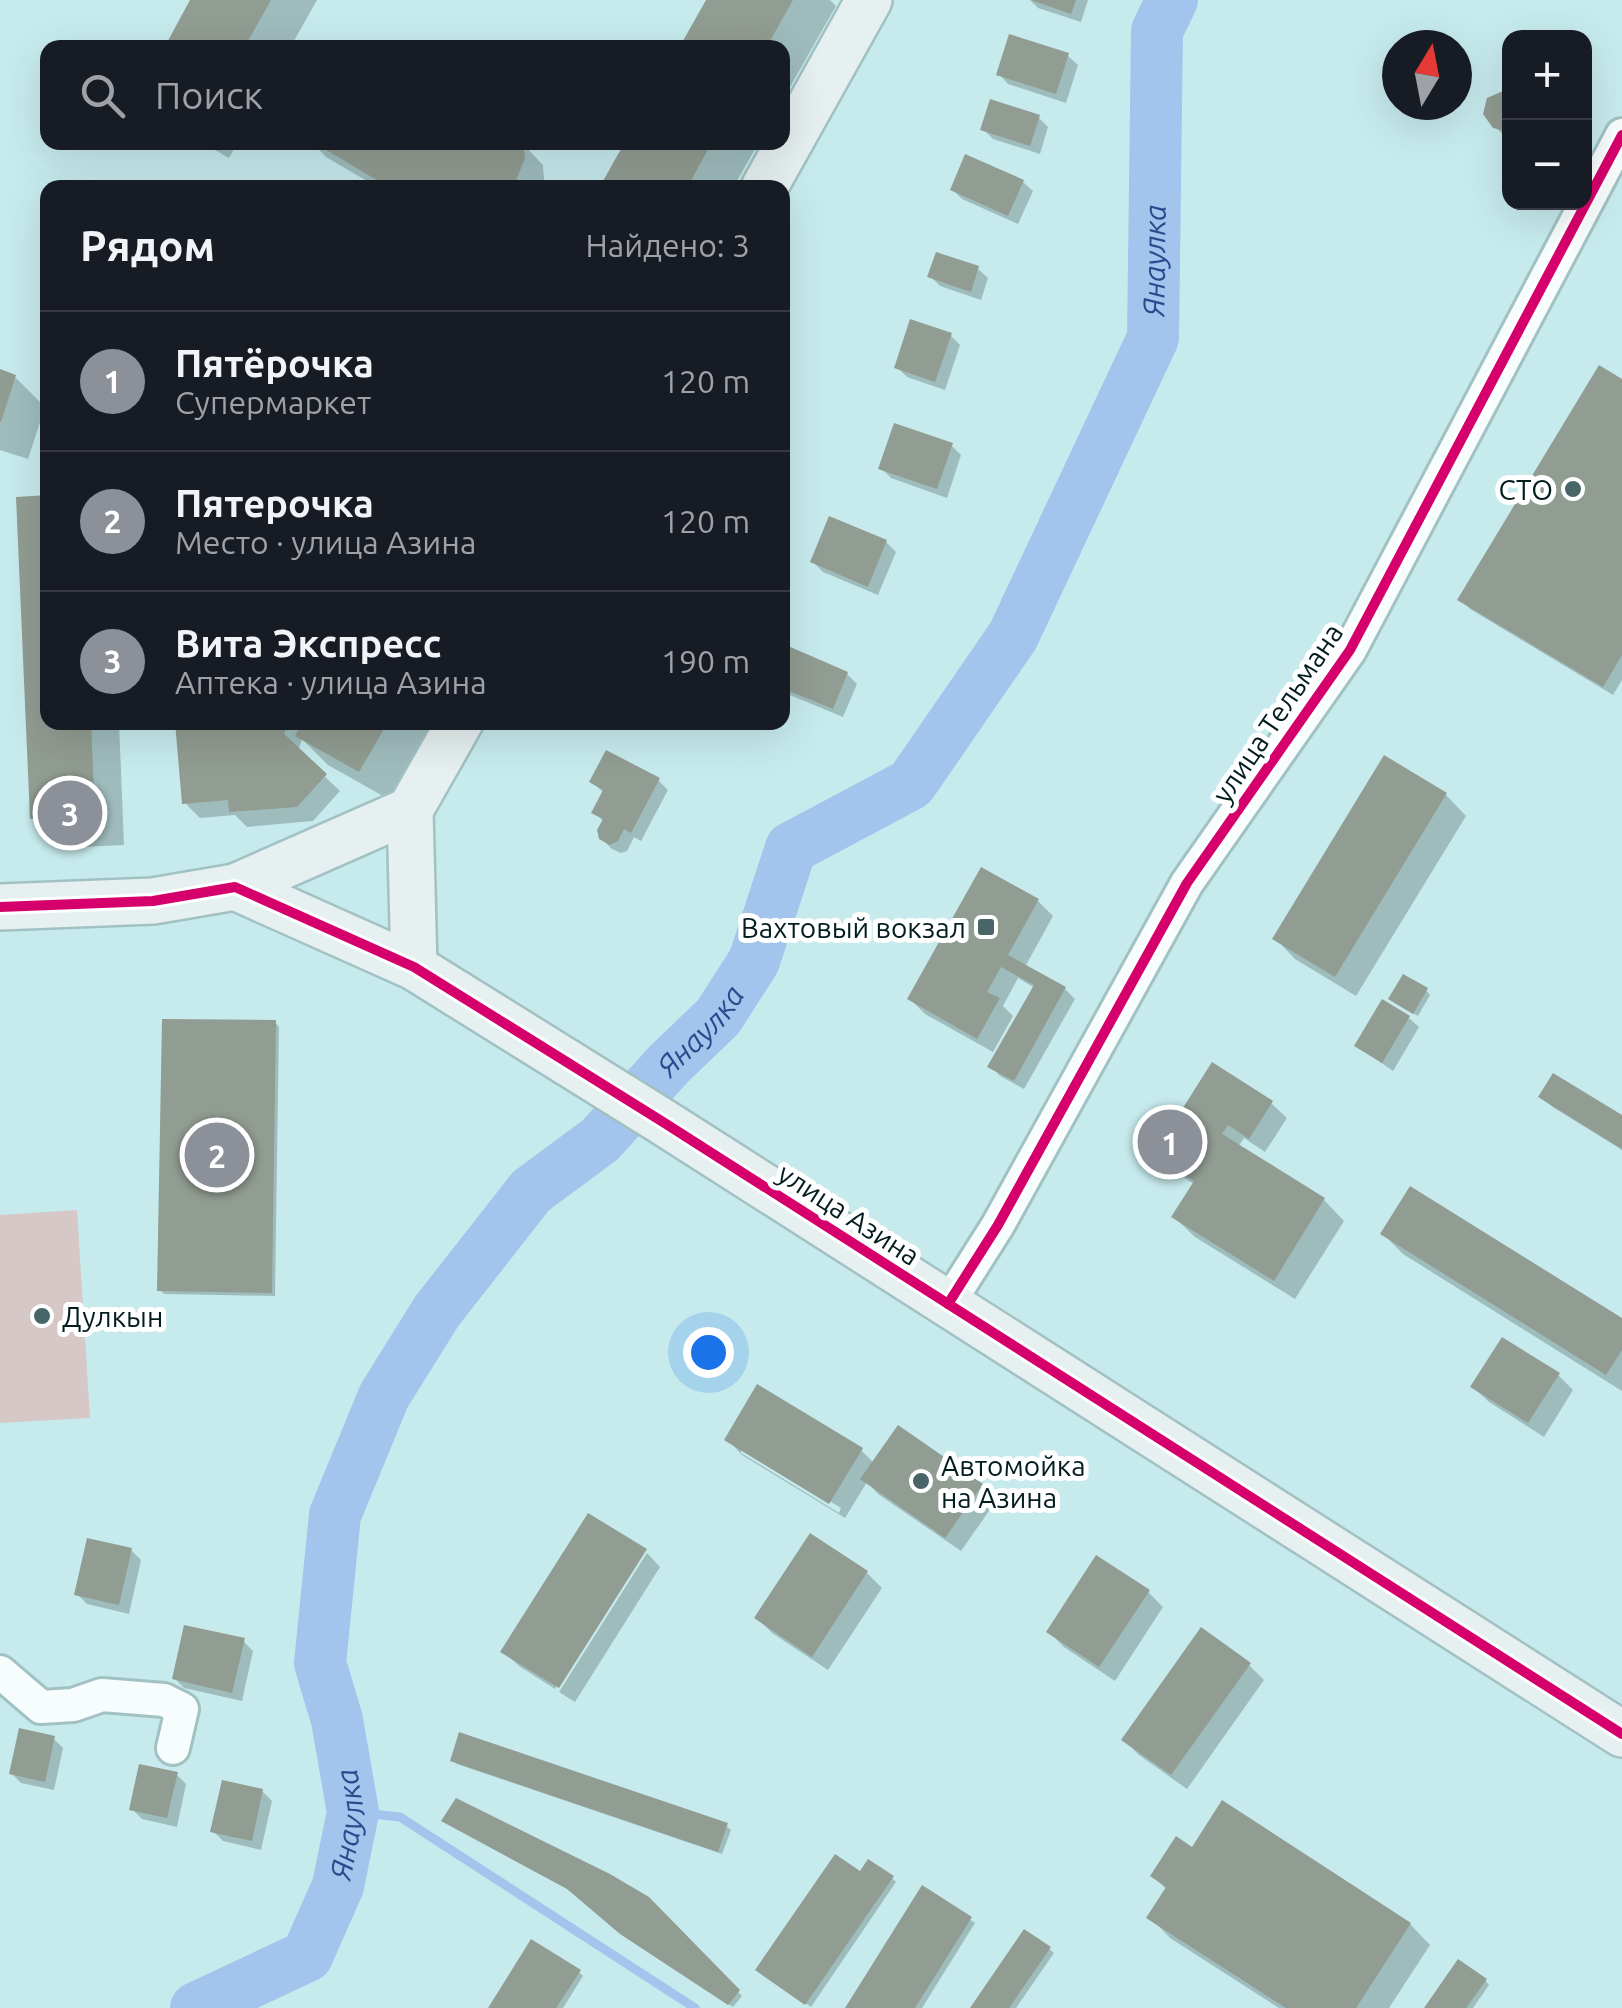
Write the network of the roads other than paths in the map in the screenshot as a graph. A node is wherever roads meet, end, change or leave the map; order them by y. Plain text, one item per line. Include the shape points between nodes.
1 (869, 0) edge
2 (1622, 134) edge
3 (790, 141) edge
4 (785, 150) edge
5 (768, 180) edge
6 (455, 730) edge
7 (410, 810) junction
8 (235, 888) junction
9 (0, 907) edge
10 (414, 967) junction
11 (948, 1304) junction
12 (0, 1672) edge
13 (1622, 1734) edge
14 (173, 1748) dead end

1 - 3 street
2 - 11 street, улица Тельмана via 1350,650 1188,882
4 - 5 street
6 - 7 street
7 - 8 street
7 - 10 street
8 - 9 street via 153,901
8 - 10 street, улица Азина
10 - 11 street, улица Азина
11 - 13 street, улица Азина
12 - 14 street via 41,1707 102,1695 164,1700 182,1709

